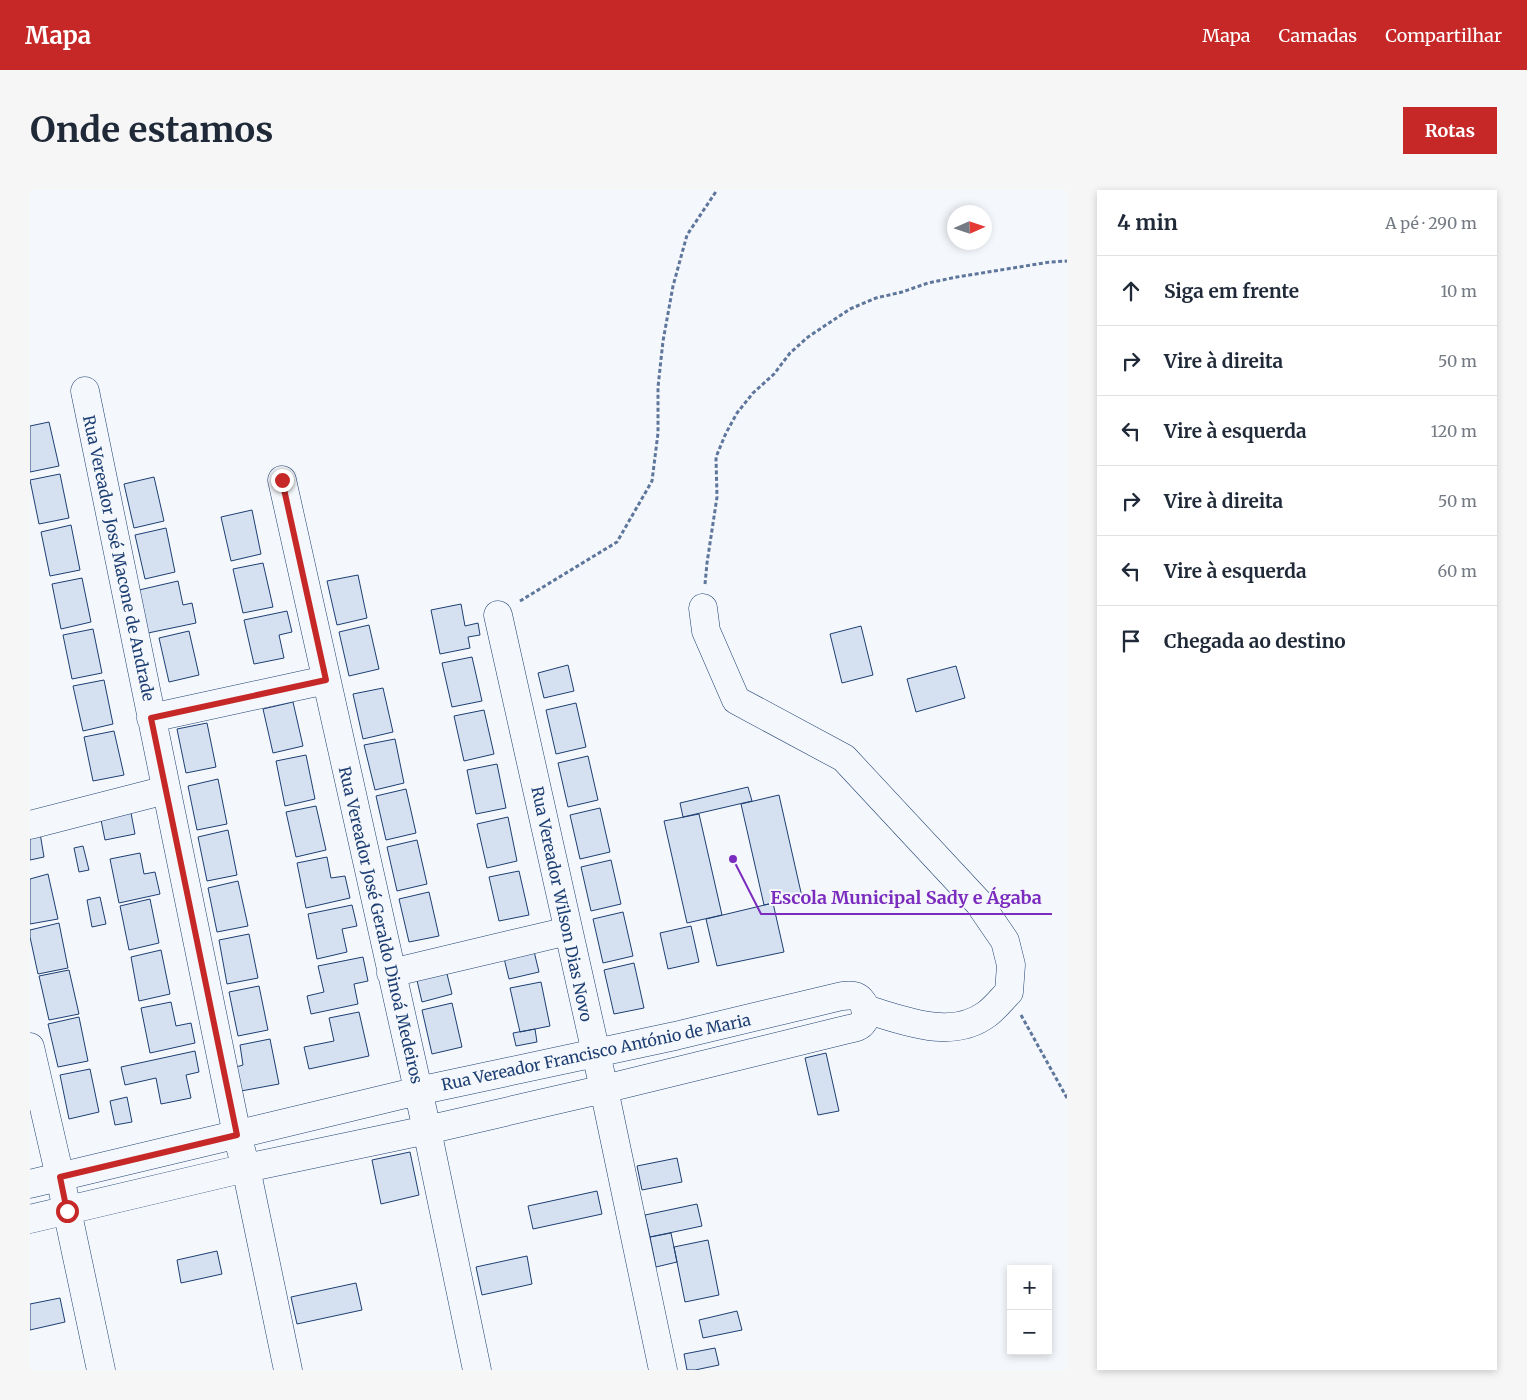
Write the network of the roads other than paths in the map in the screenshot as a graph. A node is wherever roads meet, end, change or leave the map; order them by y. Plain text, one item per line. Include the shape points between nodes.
1 (85, 391) dead end
2 (282, 480) dead end
3 (703, 608) road end
4 (498, 615) road end
5 (326, 680) junction
6 (151, 718) junction
7 (166, 790) junction
8 (30, 825) edge
9 (568, 931) junction
10 (391, 973) junction
11 (865, 1008) junction
12 (30, 1047) edge
13 (595, 1054) junction
14 (604, 1089) junction
15 (418, 1091) junction
16 (427, 1130) junction
17 (237, 1135) junction
18 (246, 1168) junction
19 (60, 1177) junction
20 (30, 1184) edge
21 (67, 1211) junction
22 (30, 1219) edge
23 (101, 1370) edge
24 (288, 1370) edge
25 (477, 1370) edge
26 (663, 1370) edge

1 - 6 street, Rua Vereador José Macone de Andrade
2 - 5 street, Rua Vereador José Geraldo Dinoá Medeiros
3 - 11 street via 706,631 736,700 844,758 979,903 1005,941 1011,965 1009,992 987,1014 964,1025 942,1028
4 - 9 street, Rua Vereador Wilson Dias Novo
5 - 6 street
5 - 10 street, Rua Vereador José Geraldo Dinoá Medeiros
6 - 7 street, Rua Vereador José Macone de Andrade
7 - 8 street
7 - 17 street, Rua Vereador José Macone de Andrade
9 - 10 street
9 - 13 street, Rua Vereador Wilson Dias Novo
10 - 15 street, Rua Vereador José Geraldo Dinoá Medeiros
11 - 13 street, Rua Vereador Francisco António de Maria via 856,996 842,996
11 - 14 street via 866,1016 859,1026
12 - 19 street
13 - 14 street, Rua Vereador Wilson Dias Novo
13 - 15 street, Rua Vereador Francisco António de Maria
14 - 16 street
14 - 26 street, Rua Vereador Wilson Dias Novo
15 - 16 street, Rua Vereador José Geraldo Dinoá Medeiros
15 - 17 street, Rua Vereador Francisco António de Maria
16 - 18 street
16 - 25 street, Rua Vereador José Geraldo Dinoá Medeiros
17 - 18 street, Rua Vereador José Macone de Andrade
17 - 19 street, Rua Vereador Francisco António de Maria
18 - 21 street
18 - 24 street, Rua Vereador José Macone de Andrade
19 - 20 street, Rua Vereador Francisco António de Maria
19 - 21 street
21 - 22 street
21 - 23 street

